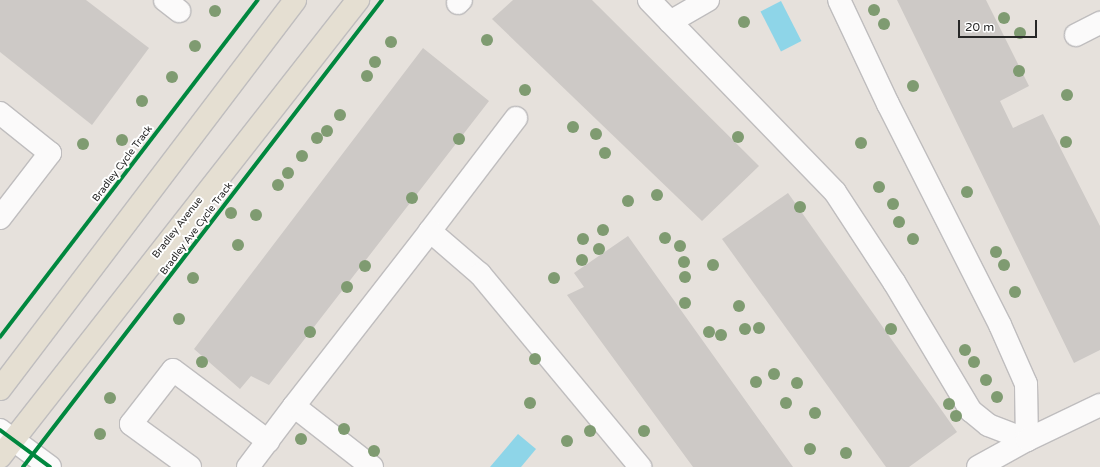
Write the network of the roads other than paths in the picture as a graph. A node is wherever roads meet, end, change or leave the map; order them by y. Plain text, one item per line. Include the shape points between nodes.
1 (295, 0) edge
2 (358, 0) edge
3 (649, 0) edge
4 (708, 0) edge
5 (839, 0) edge
6 (670, 22) junction
7 (1100, 24) edge
8 (1076, 35) dead end
9 (0, 113) edge
10 (516, 118) dead end
11 (0, 218) edge
12 (430, 231) junction
13 (0, 389) edge
14 (1100, 405) edge
15 (294, 406) junction
16 (7, 435) edge
17 (1027, 440) junction
18 (268, 441) junction
19 (0, 457) edge
20 (50, 467) edge
21 (190, 467) edge
22 (248, 467) edge
23 (372, 467) edge
24 (640, 467) edge
25 (978, 467) edge

1 - 13 main road
2 - 16 main road, Bradley Avenue
3 - 6 street
4 - 6 street
5 - 17 street via 1000,325 1026,384
6 - 17 street via 835,192 894,282 971,410 988,425
7 - 8 street
9 - 11 street via 50,153
10 - 12 street
12 - 15 street
12 - 24 street via 480,274
14 - 17 street
15 - 18 street
15 - 23 street
16 - 19 main road, Bradley Avenue
16 - 20 street
17 - 25 street
18 - 21 street via 173,370 131,424
18 - 22 street

